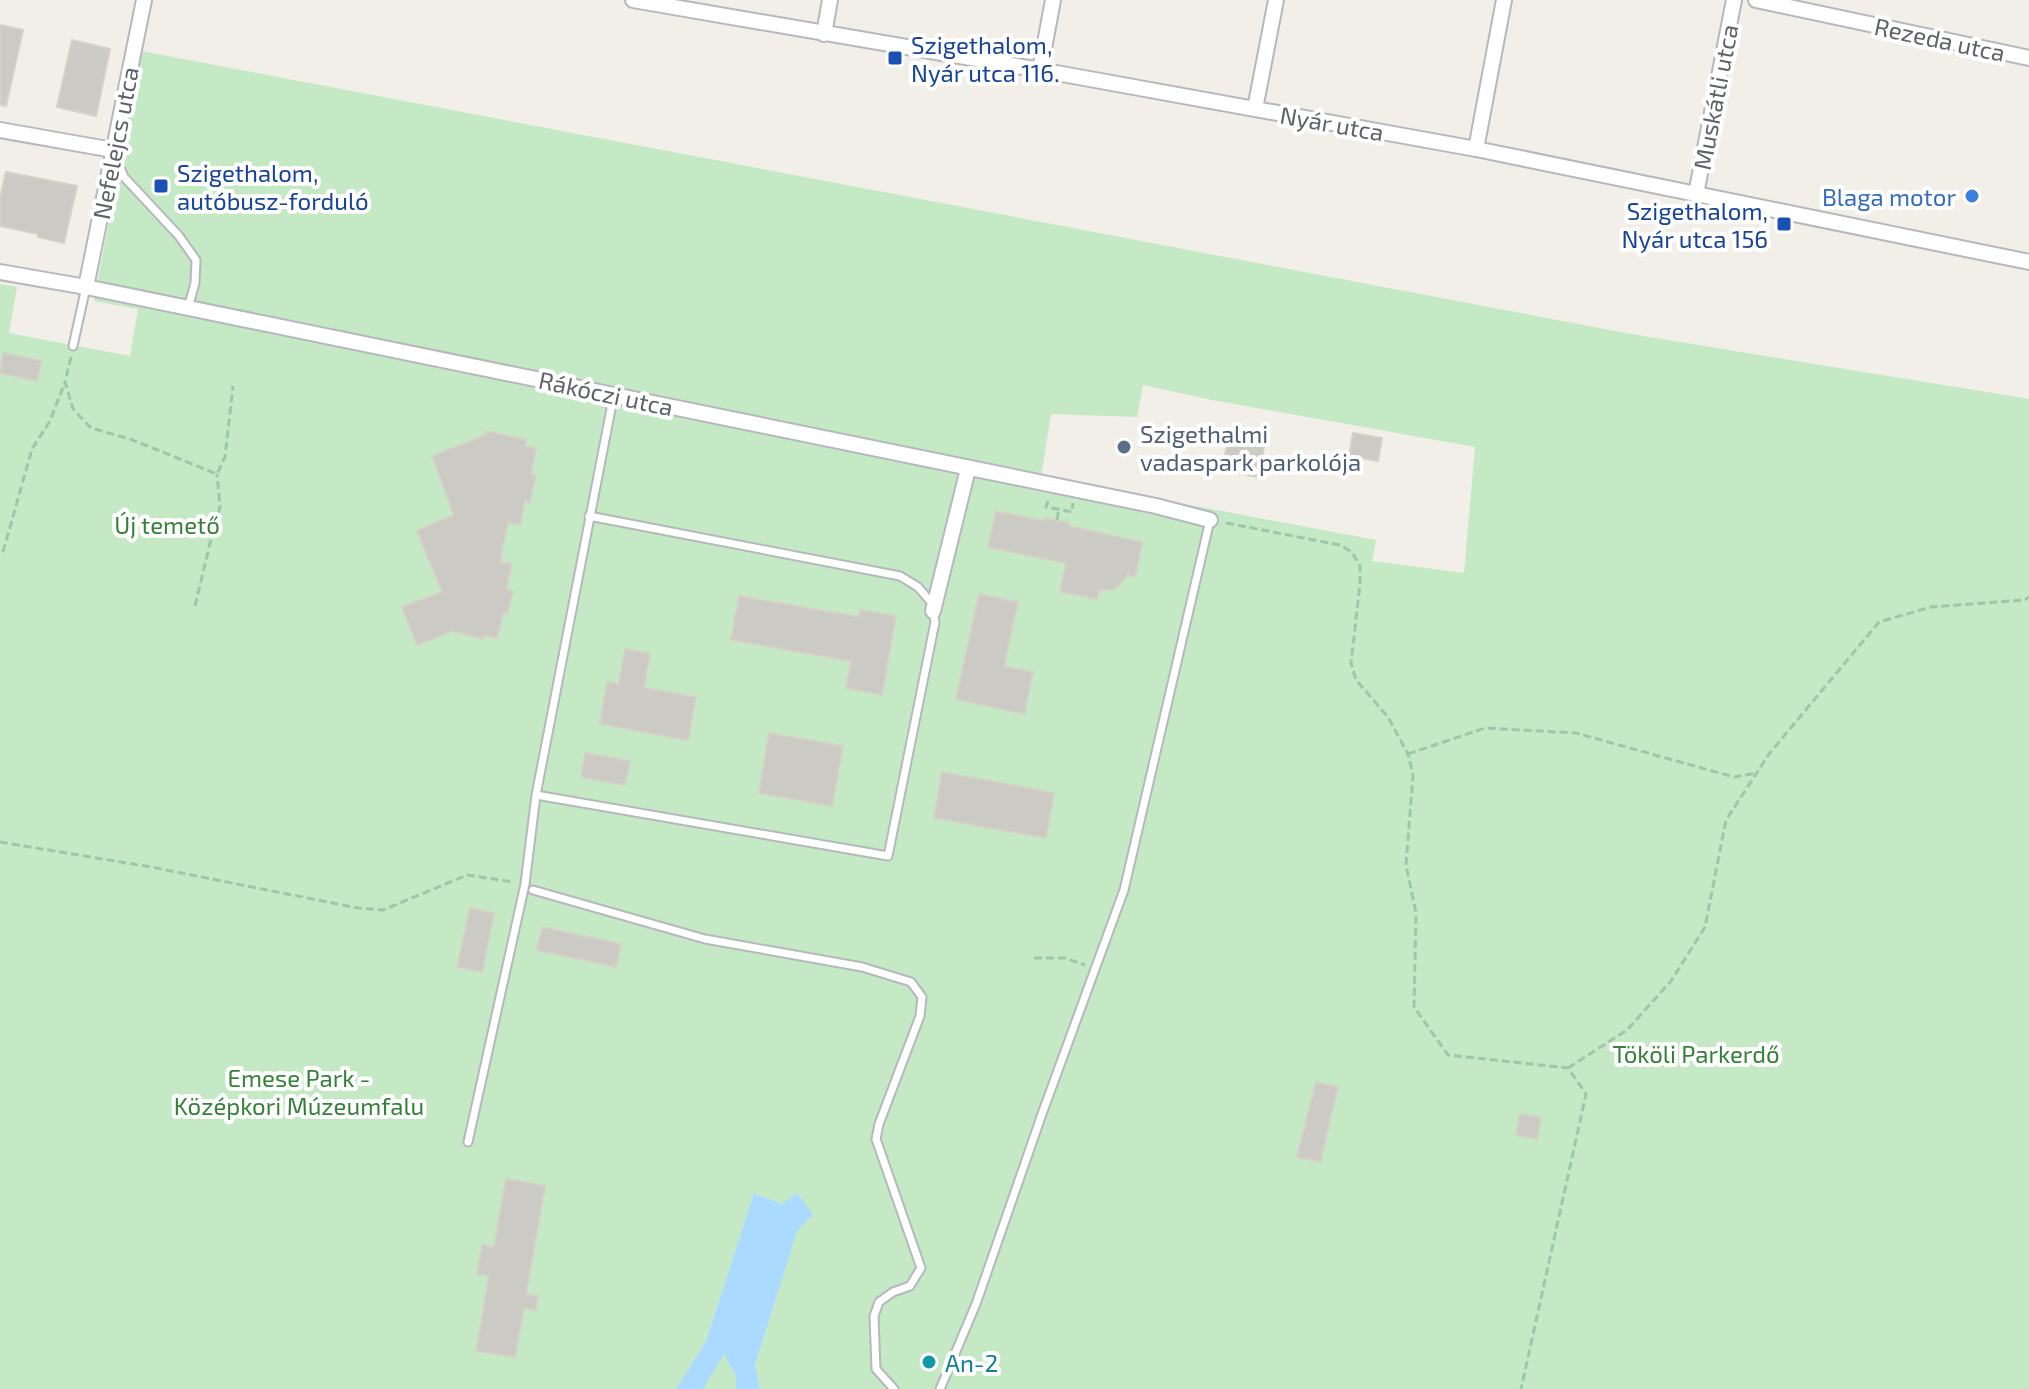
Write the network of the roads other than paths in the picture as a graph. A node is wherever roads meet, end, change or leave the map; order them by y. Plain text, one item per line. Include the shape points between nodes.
1 (144, 0) edge
2 (633, 0) edge
3 (830, 0) edge
4 (1053, 0) edge
5 (1276, 0) edge
6 (1504, 0) edge
7 (1734, 0) edge
8 (1756, 0) edge
9 (824, 34) junction
10 (2029, 58) edge
11 (1040, 70) junction
12 (1255, 109) junction
13 (0, 130) edge
14 (1476, 149) junction
15 (113, 150) junction
16 (1696, 194) junction
17 (2029, 262) edge
18 (0, 272) edge
19 (86, 287) junction
20 (188, 308) junction
21 (73, 346) road end
22 (609, 394) junction
23 (968, 469) junction
24 (589, 516) junction
25 (1210, 520) joint
26 (933, 611) junction
27 (536, 795) junction
28 (533, 890) dead end
29 (468, 1142) dead end
30 (894, 1389) edge
31 (940, 1389) edge

1 - 15 street, Nefelejcs utca
2 - 9 street, Nyár utca
3 - 9 street
4 - 11 street
5 - 12 street
6 - 14 street
7 - 16 street, Muskátli utca
8 - 10 street, Rezeda utca
9 - 11 street, Nyár utca
11 - 12 street, Nyár utca
12 - 14 street, Nyár utca
13 - 15 street
14 - 16 street, Nyár utca
15 - 19 street, Nefelejcs utca
15 - 20 lane via 124,177 196,260
16 - 17 street, Nyár utca
18 - 19 street, Rákóczi utca
19 - 20 street, Rákóczi utca
19 - 21 lane
20 - 22 street, Rákóczi utca
22 - 23 street, Rákóczi utca
22 - 24 lane via 611,409
23 - 25 street, Rákóczi utca
23 - 26 street
24 - 26 lane via 900,576 918,587
24 - 27 lane
25 - 31 lane via 1124,890 976,1304
26 - 27 lane via 888,856
27 - 29 lane via 525,884
28 - 30 lane via 705,939 862,967 911,982 922,997 876,1139 921,1268 910,1286 879,1302 874,1316 876,1369

